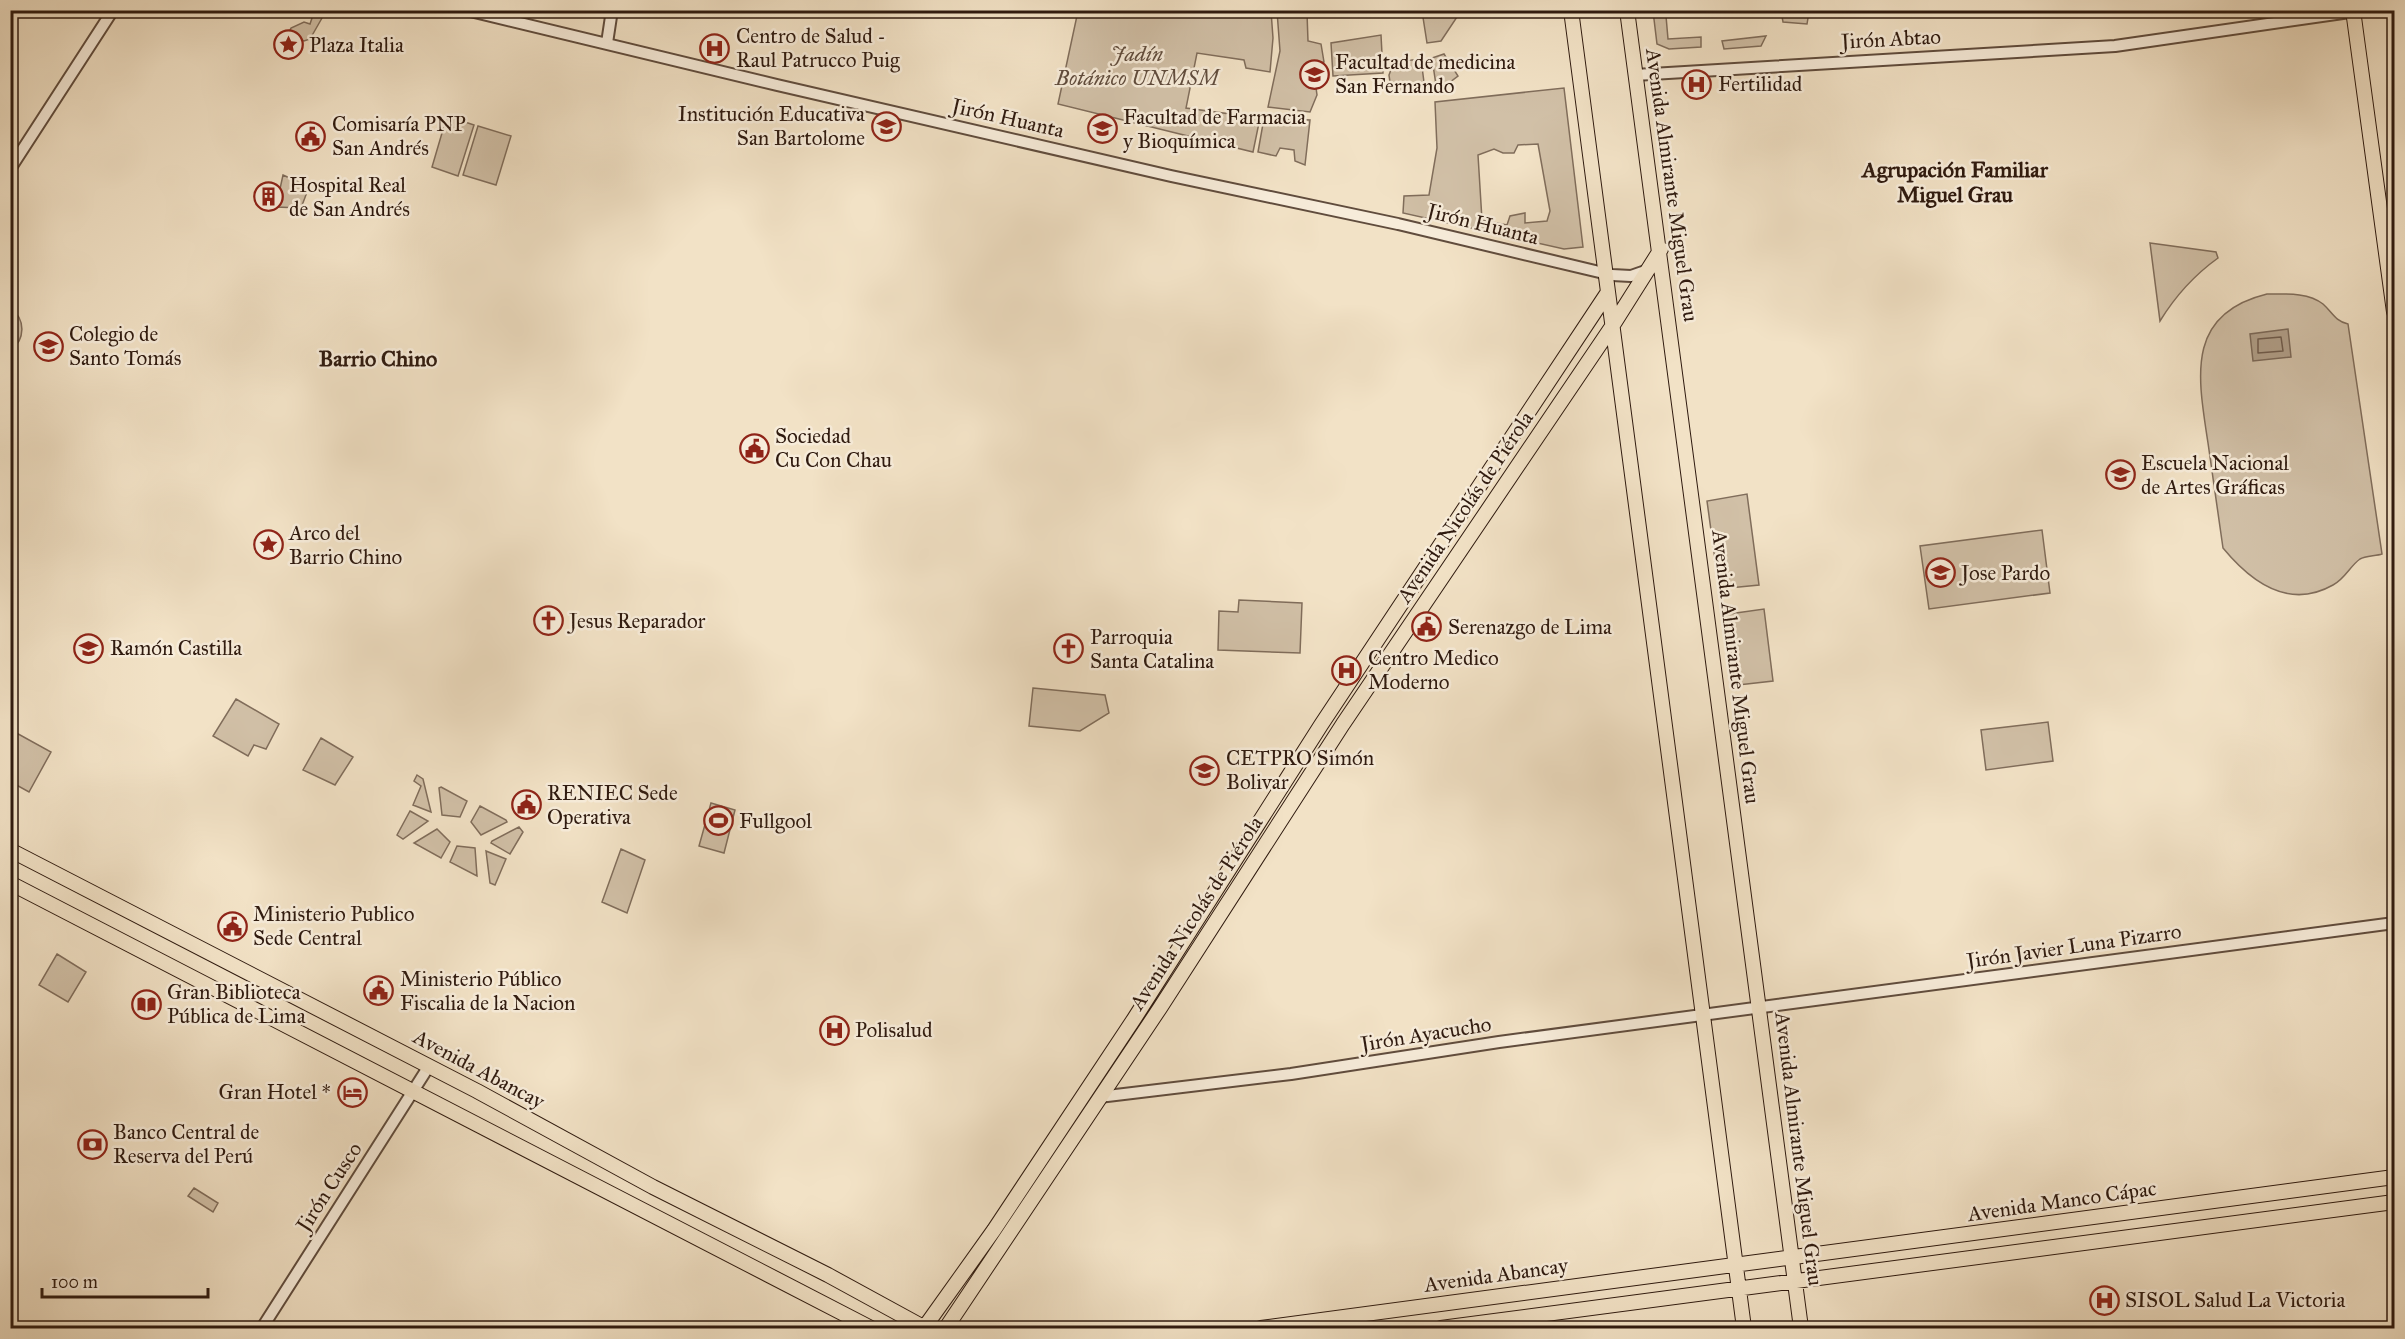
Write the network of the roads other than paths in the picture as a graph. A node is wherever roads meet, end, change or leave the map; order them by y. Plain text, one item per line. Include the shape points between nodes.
1 (113, 10) edge
2 (466, 10) edge
3 (612, 10) edge
4 (1570, 10) edge
5 (1627, 10) edge
6 (2357, 11) edge
7 (607, 43) junction
8 (1635, 75) junction
9 (10, 169) edge
10 (1660, 249) junction
11 (1650, 266) junction
12 (1609, 274) junction
13 (1608, 292) junction
14 (2394, 312) edge
15 (1615, 322) junction
16 (1550, 380) junction
17 (1568, 392) junction
18 (10, 850) edge
19 (10, 882) edge
20 (2394, 923) edge
21 (1755, 1009) junction
22 (1706, 1015) junction
23 (429, 1066) junction
24 (414, 1093) junction
25 (1099, 1097) junction
26 (2394, 1177) edge
27 (2394, 1202) edge
28 (1786, 1259) junction
29 (1738, 1266) junction
30 (1789, 1282) junction
31 (1741, 1288) junction
32 (1547, 1314) junction
33 (1325, 1324) edge
34 (925, 1328) edge
35 (262, 1329) edge
36 (871, 1329) edge
37 (946, 1329) edge
38 (1261, 1329) edge
39 (1441, 1329) edge
40 (1543, 1329) edge
41 (1744, 1329) edge
42 (1801, 1329) edge

1 - 9 street
2 - 7 street, Jirón Huanta
3 - 7 street
4 - 12 main road
5 - 8 main road, Avenida Almirante Miguel Grau
6 - 8 street, Jirón Abtao via 2115,46
6 - 14 main road
7 - 12 street, Jirón Huanta
8 - 10 main road, Avenida Almirante Miguel Grau
10 - 11 main road, Avenida Nicolás de Piérola
10 - 21 main road, Avenida Almirante Miguel Grau
11 - 12 street, Jirón Huanta via 1631,276
11 - 15 main road, Avenida Nicolás de Piérola
12 - 13 main road
13 - 15 main road
13 - 16 main road, Avenida Nicolás de Piérola
15 - 17 main road, Avenida Nicolás de Piérola
15 - 22 main road via 1630,476
16 - 17 main road
16 - 34 main road, Avenida Nicolás de Piérola via 1321,725 1134,1018
17 - 25 main road, Avenida Nicolás de Piérola via 1350,714
18 - 23 main road, Avenida Abancay
19 - 24 main road
20 - 21 street, Jirón Javier Luna Pizarro
21 - 22 street, Jirón Ayacucho
21 - 28 main road, Avenida Almirante Miguel Grau
22 - 25 street, Jirón Ayacucho via 1292,1074
22 - 29 main road
23 - 24 street, Jirón Cusco
23 - 34 main road, Avenida Abancay
24 - 35 street, Jirón Cusco
24 - 36 main road
25 - 37 main road, Avenida Nicolás de Piérola
26 - 28 main road, Avenida Manco Cápac
27 - 30 main road
28 - 29 main road, Avenida Manco Cápac
28 - 30 main road, Avenida Almirante Miguel Grau
29 - 31 main road
29 - 33 main road, Avenida Abancay via 1512,1293
30 - 31 main road
30 - 42 main road, Avenida Almirante Miguel Grau
31 - 32 main road
31 - 41 main road
32 - 39 main road
32 - 40 main road
33 - 38 main road, Avenida Abancay

